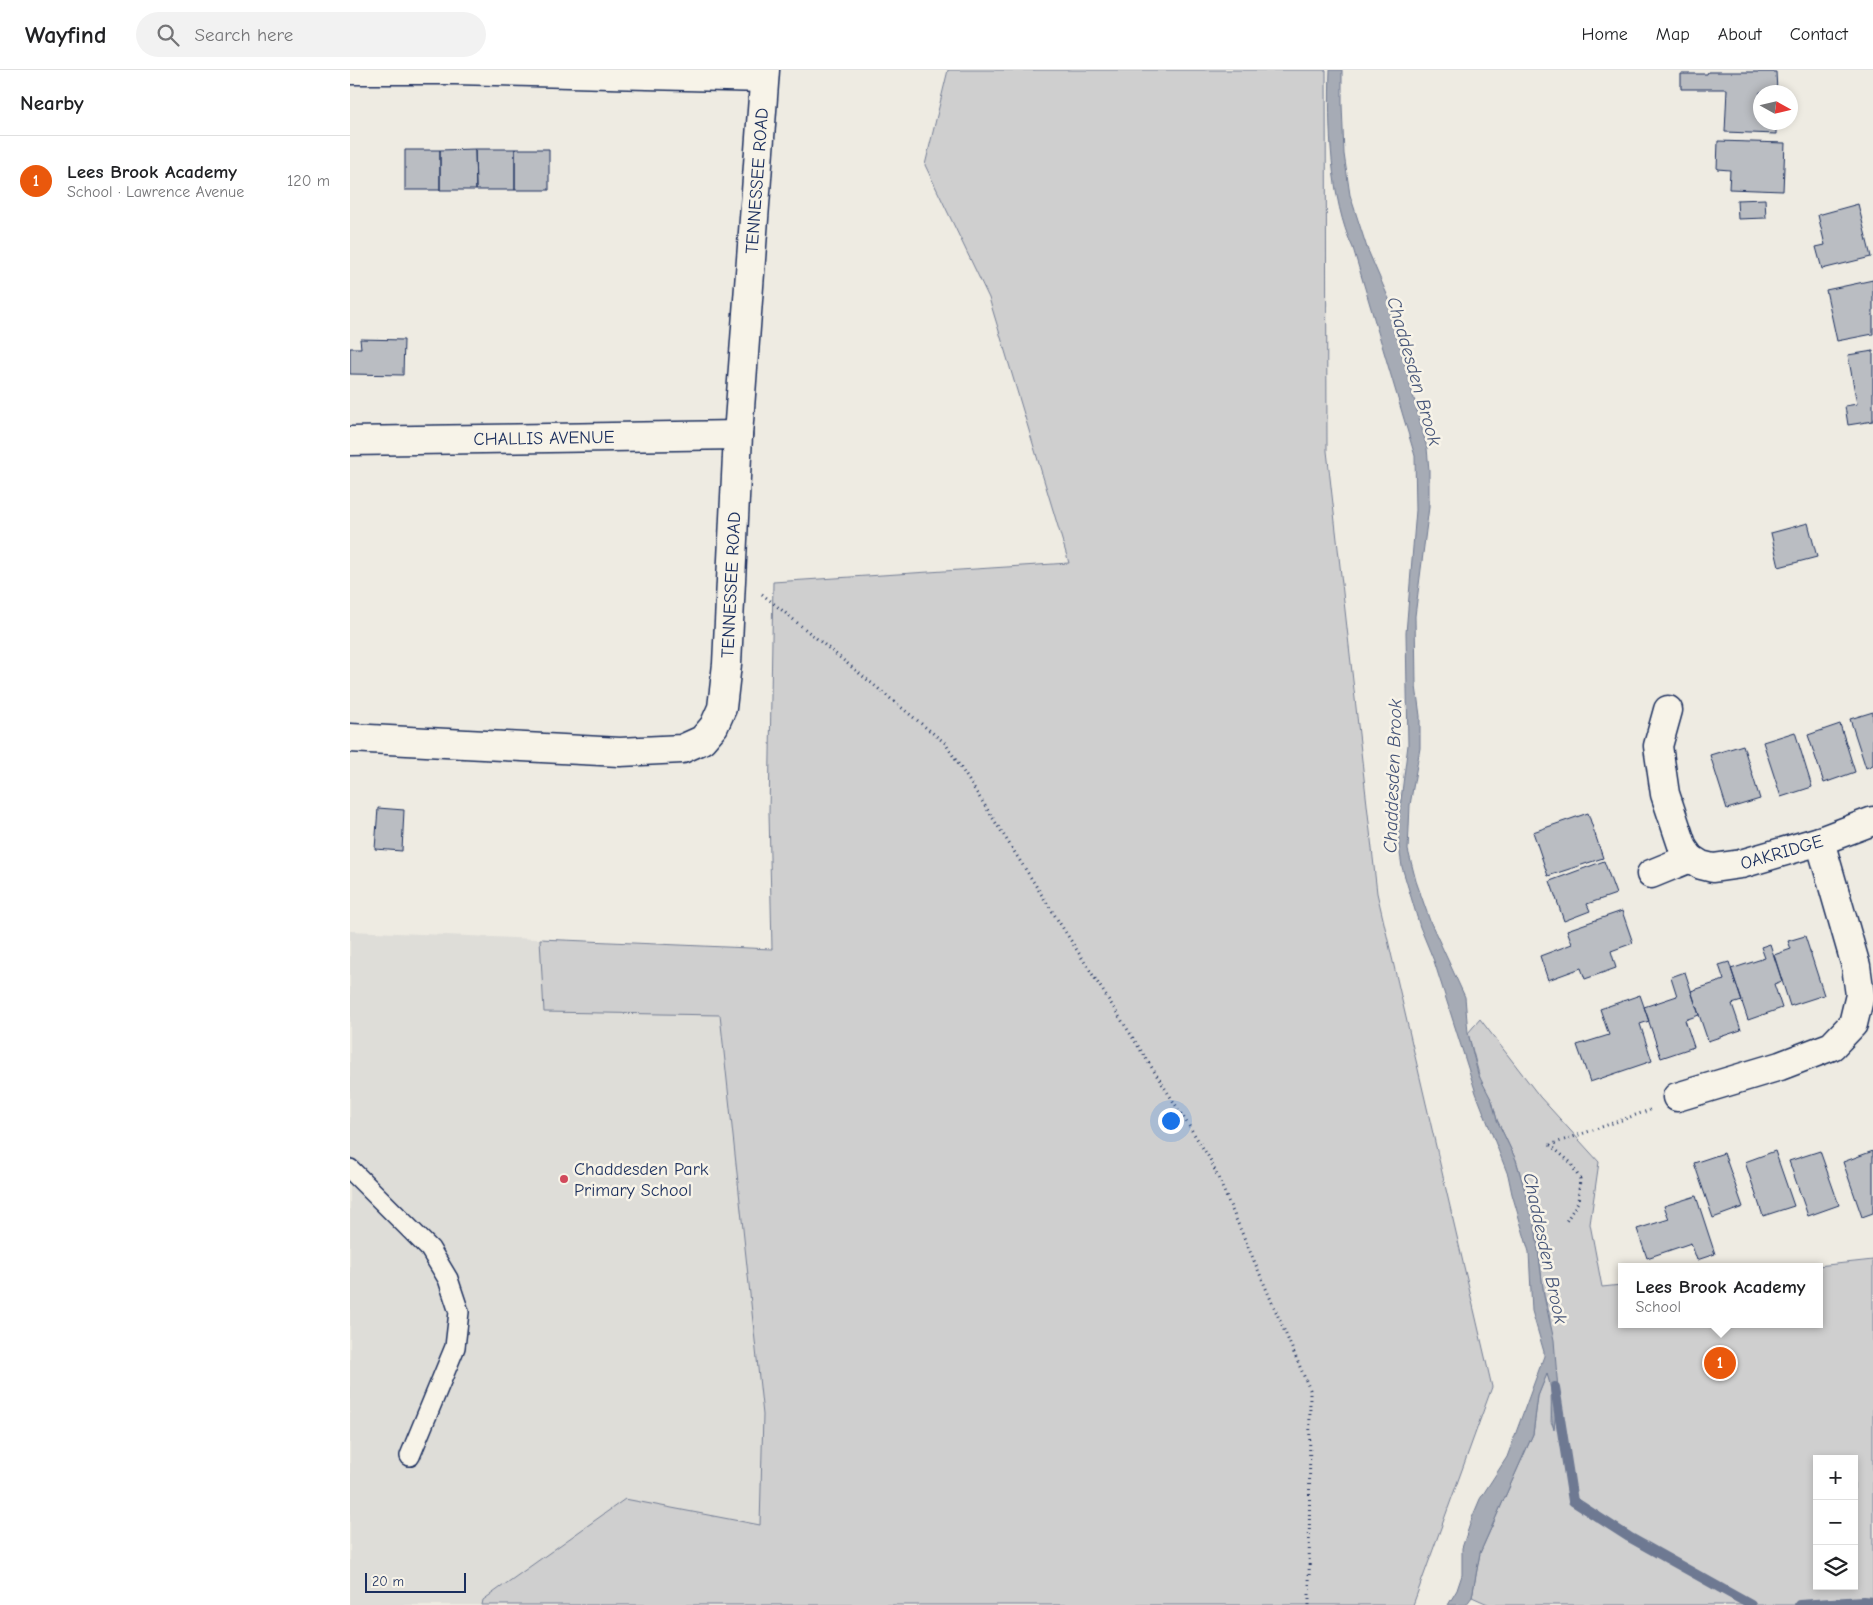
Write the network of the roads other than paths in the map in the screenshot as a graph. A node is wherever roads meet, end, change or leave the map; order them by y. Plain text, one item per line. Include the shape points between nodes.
1 (350, 70) edge
2 (764, 74) edge
3 (738, 435) junction
4 (350, 441) edge
5 (1668, 710) dead end
6 (350, 738) edge
7 (1873, 821) edge
8 (1820, 841) junction
9 (1690, 858) junction
10 (1650, 874) dead end
11 (1677, 1097) road end
12 (350, 1169) edge
13 (410, 1456) dead end

1 - 2 street
2 - 3 street, TENNESSEE ROAD
3 - 4 street, CHALLIS AVENUE
3 - 6 street, TENNESSEE ROAD via 722,708 714,726 702,740 682,749 620,752
5 - 9 street via 1658,746 1665,794 1683,848
7 - 8 street, OAKRIDGE
8 - 9 street, OAKRIDGE via 1741,864 1713,868
8 - 11 street via 1856,966 1860,995 1853,1024 1832,1046 1780,1066
9 - 10 street
12 - 13 lane via 430,1249 448,1279 459,1312 455,1347

